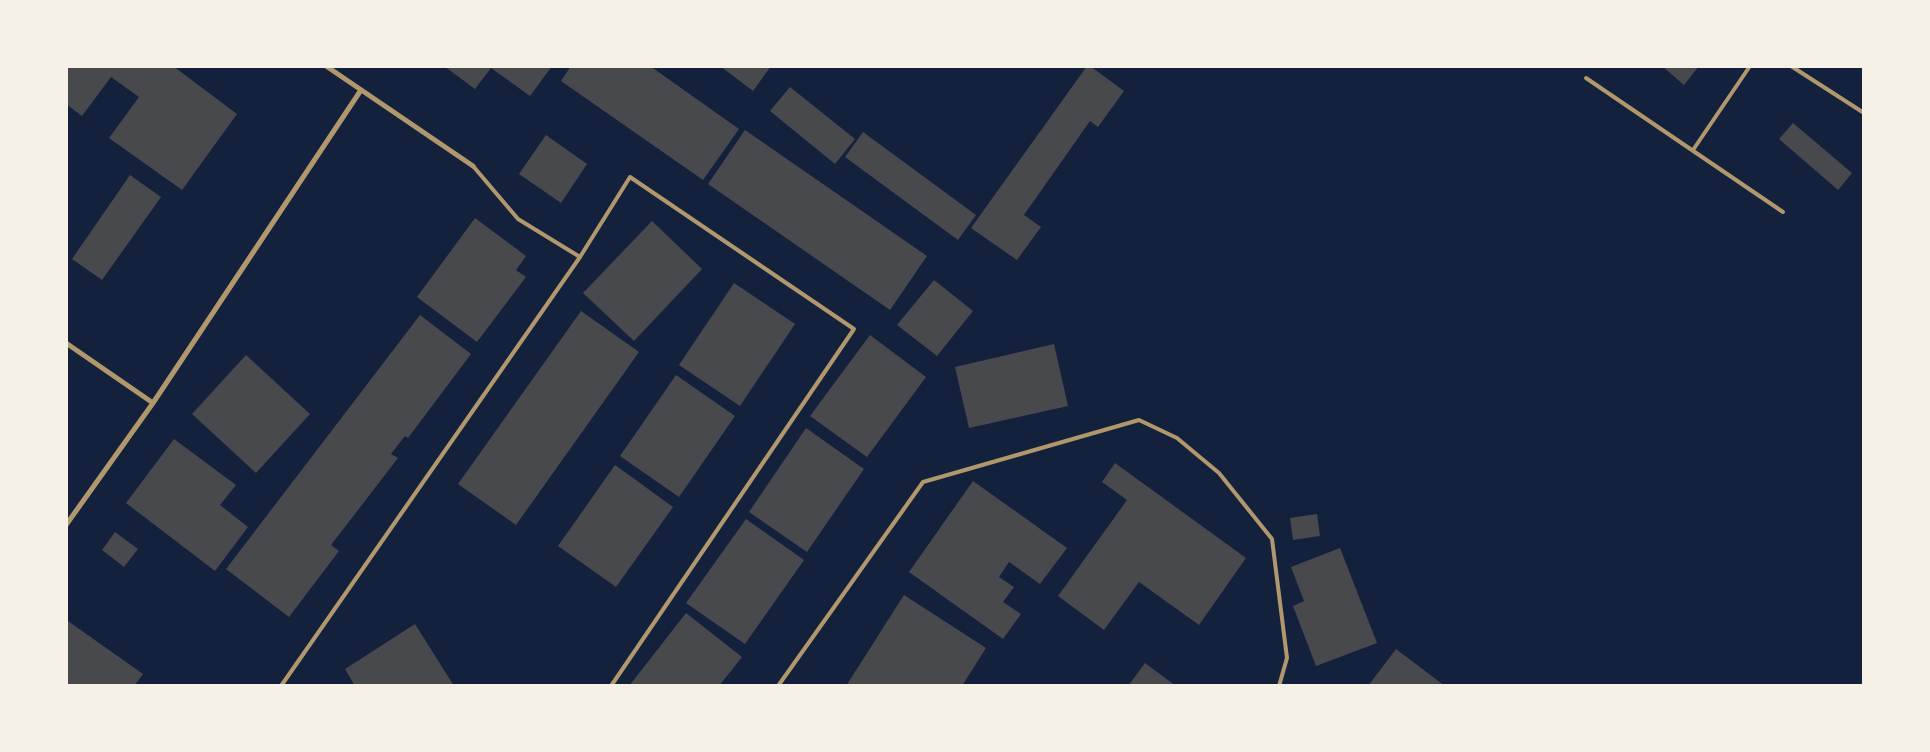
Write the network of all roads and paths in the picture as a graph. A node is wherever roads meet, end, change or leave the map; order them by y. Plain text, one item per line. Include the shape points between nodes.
1 (326, 66) edge
2 (1750, 66) edge
3 (1791, 66) edge
4 (1586, 78) dead end
5 (361, 90) junction
6 (1864, 113) edge
7 (1693, 150) junction
8 (473, 166) joint
9 (1783, 212) dead end
10 (580, 257) junction
11 (66, 343) edge
12 (153, 403) junction
13 (66, 525) edge
14 (281, 686) edge
15 (611, 686) edge
16 (778, 686) edge
17 (1279, 686) edge

1 - 5 street
2 - 7 lane
3 - 6 lane
4 - 7 lane
5 - 8 street
5 - 12 street
7 - 9 lane
8 - 10 lane via 518,219
10 - 14 lane
10 - 15 lane via 630,177 854,329
11 - 12 street
12 - 13 street
16 - 17 lane via 923,482 1139,420 1177,438 1219,473 1272,539 1287,658

